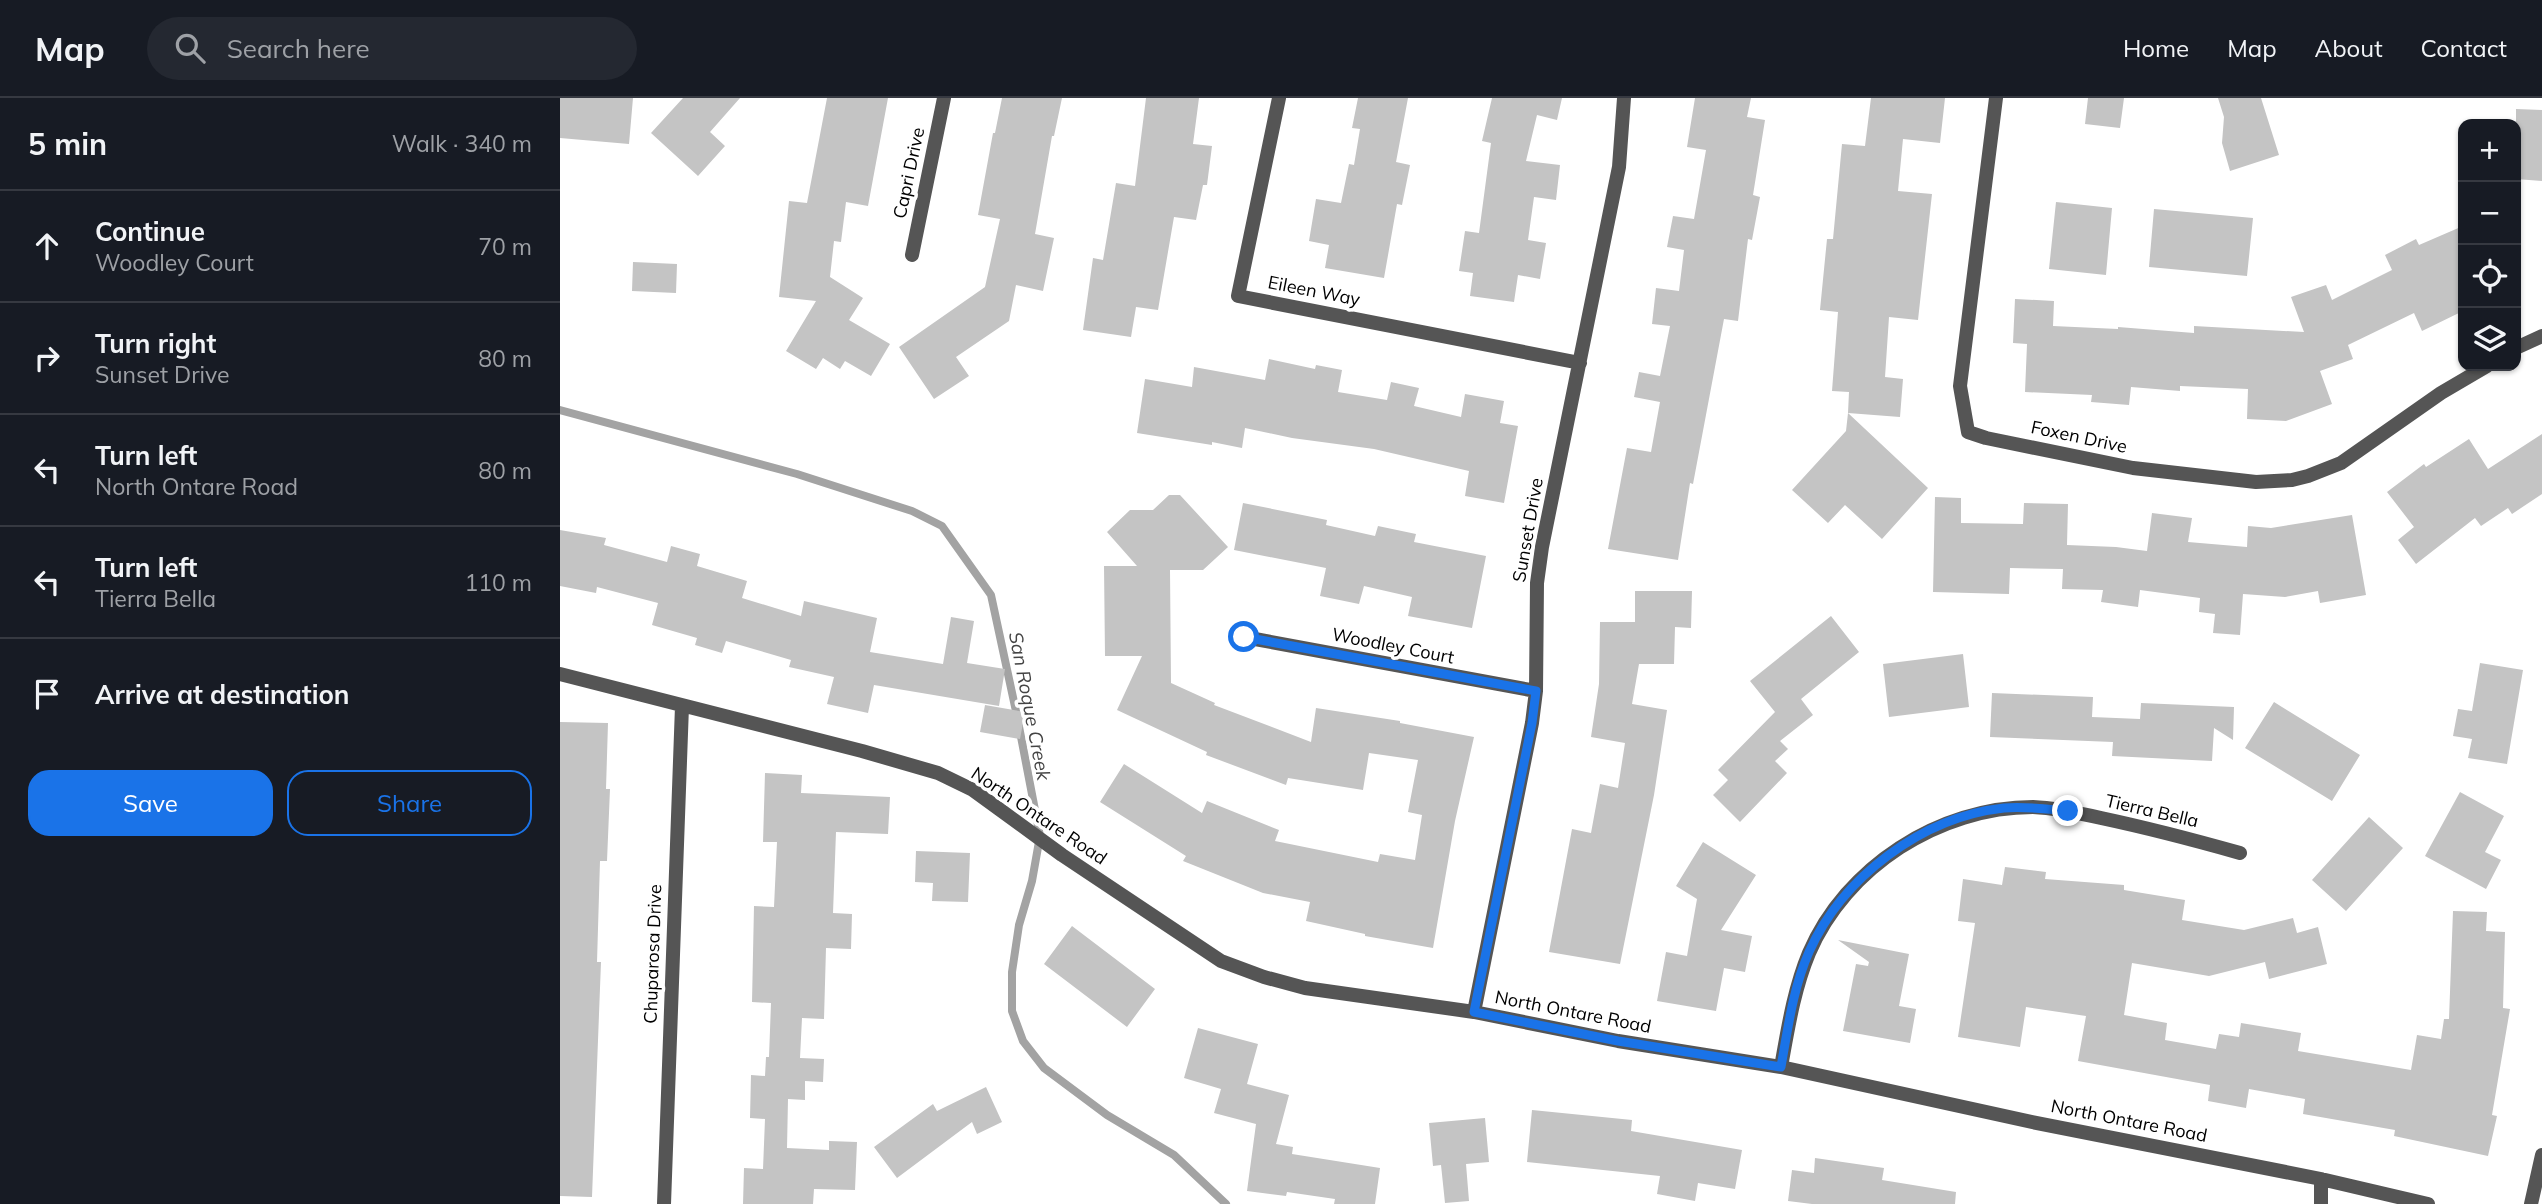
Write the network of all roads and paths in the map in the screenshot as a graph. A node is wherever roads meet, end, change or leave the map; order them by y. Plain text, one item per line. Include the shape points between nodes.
1 (944, 98) edge
2 (1279, 98) edge
3 (1624, 98) edge
4 (1996, 98) edge
5 (912, 255) dead end
6 (2542, 336) edge
7 (2521, 346) edge
8 (1580, 363) junction
9 (2478, 371) edge
10 (1244, 637) dead end
11 (560, 674) edge
12 (1536, 691) junction
13 (682, 706) junction
14 (2241, 853) dead end
15 (1474, 1012) junction
16 (1781, 1067) junction
17 (2542, 1155) edge
18 (2321, 1179) junction
19 (664, 1204) edge
20 (2320, 1204) edge
21 (2428, 1204) edge
22 (2531, 1204) edge

1 - 5 street, Capri Drive
2 - 8 street, Eileen Way via 1238,296
3 - 8 street, Sunset Drive via 1619,167
4 - 9 street, Foxen Drive via 1960,386 1968,432 2133,468 2256,482 2291,480 2341,463
6 - 7 street
8 - 12 street, Sunset Drive via 1537,583
10 - 12 street, Woodley Court
11 - 13 street, North Ontare Road
12 - 15 street, Sunset Drive
13 - 15 street, North Ontare Road via 913,766 973,790 1221,961 1305,988
13 - 19 street, Chuparosa Drive
14 - 16 street, Tierra Bella via 2156,830 2035,807 2003,808 1934,829 1876,865 1829,916 1809,952 1796,991
15 - 16 street, North Ontare Road
16 - 18 street, North Ontare Road
17 - 22 street
18 - 20 street
18 - 21 street, North Ontare Road

